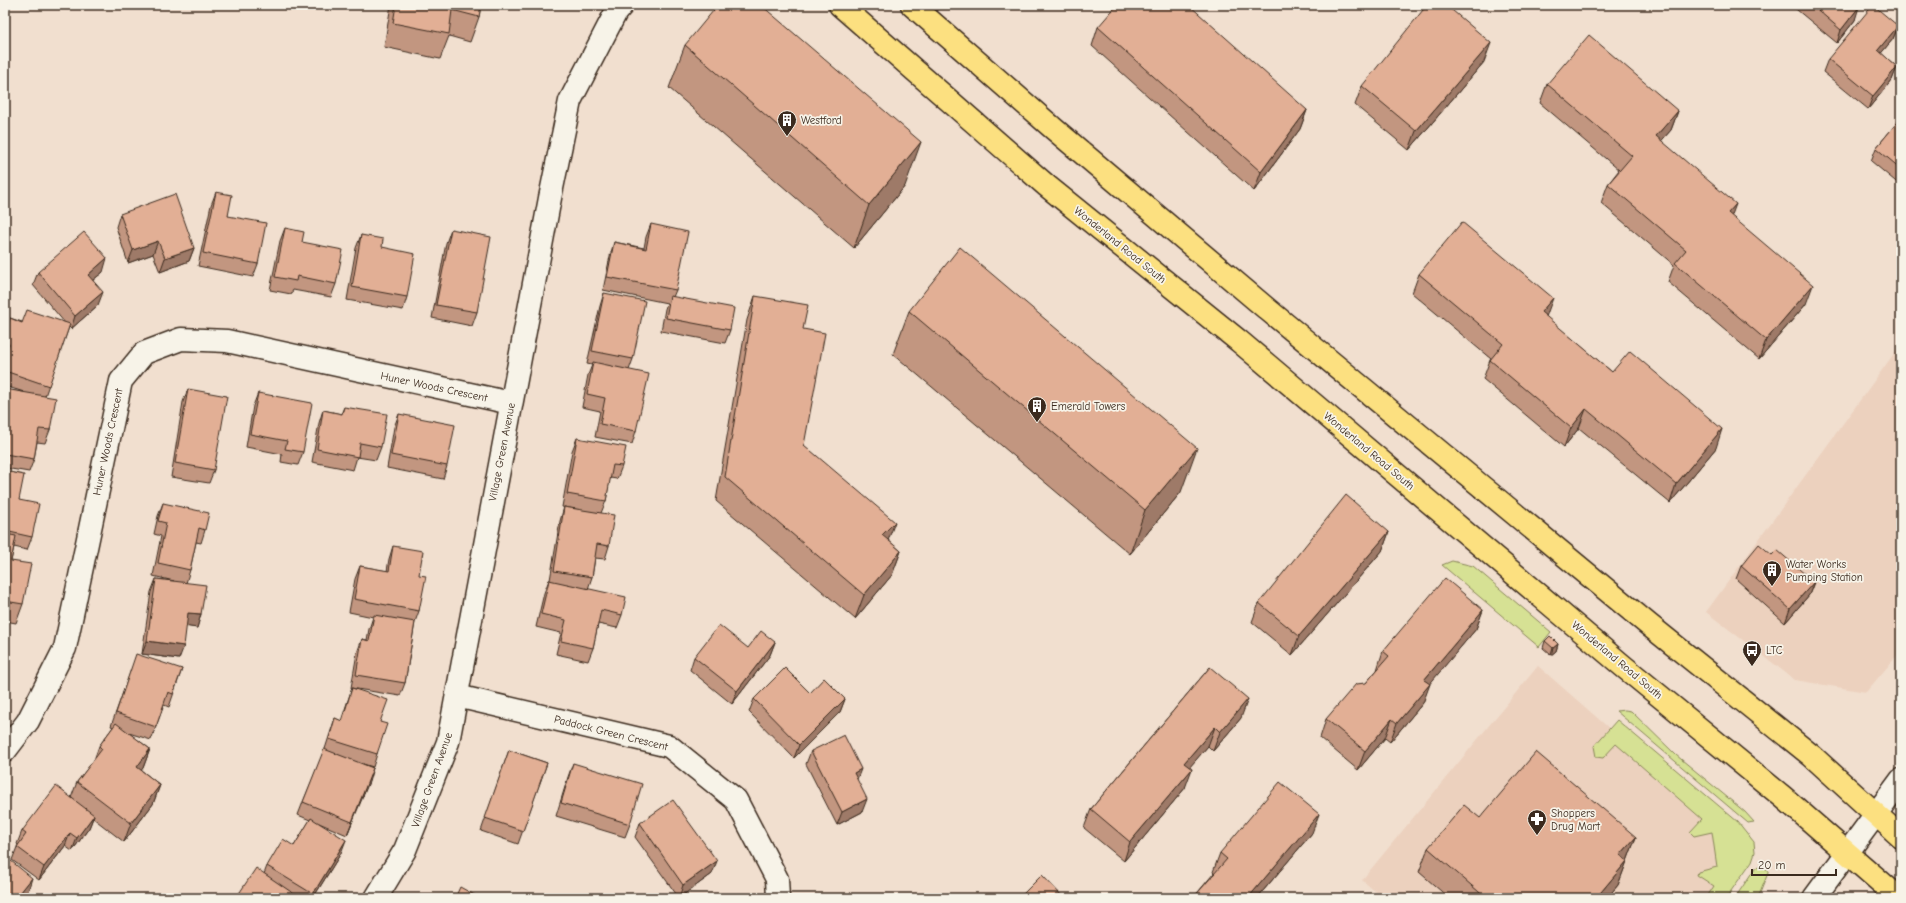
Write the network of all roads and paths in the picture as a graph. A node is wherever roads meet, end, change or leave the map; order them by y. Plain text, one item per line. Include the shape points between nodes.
1 (622, 5) edge
2 (840, 5) edge
3 (912, 5) edge
4 (511, 403) junction
5 (457, 696) junction
6 (5, 751) edge
7 (1901, 780) edge
8 (1876, 814) junction
9 (1901, 837) edge
10 (1847, 853) junction
11 (376, 898) edge
12 (778, 898) edge
13 (1814, 898) edge
14 (1899, 898) edge

1 - 4 street, Village Green Avenue via 570,102
2 - 10 main road, Wonderland Road South via 1047,186 1238,342
3 - 8 main road via 1267,310 1812,756
4 - 5 street, Village Green Avenue
4 - 6 street, Huner Woods Crescent via 227,341 181,339 144,353 121,381 65,648 28,721
5 - 11 street, Village Green Avenue via 448,742 405,850
5 - 12 street, Paddock Green Crescent via 669,746 736,800 777,879
7 - 8 street
8 - 9 main road
8 - 10 street
10 - 13 street
10 - 14 main road, Wonderland Road South

